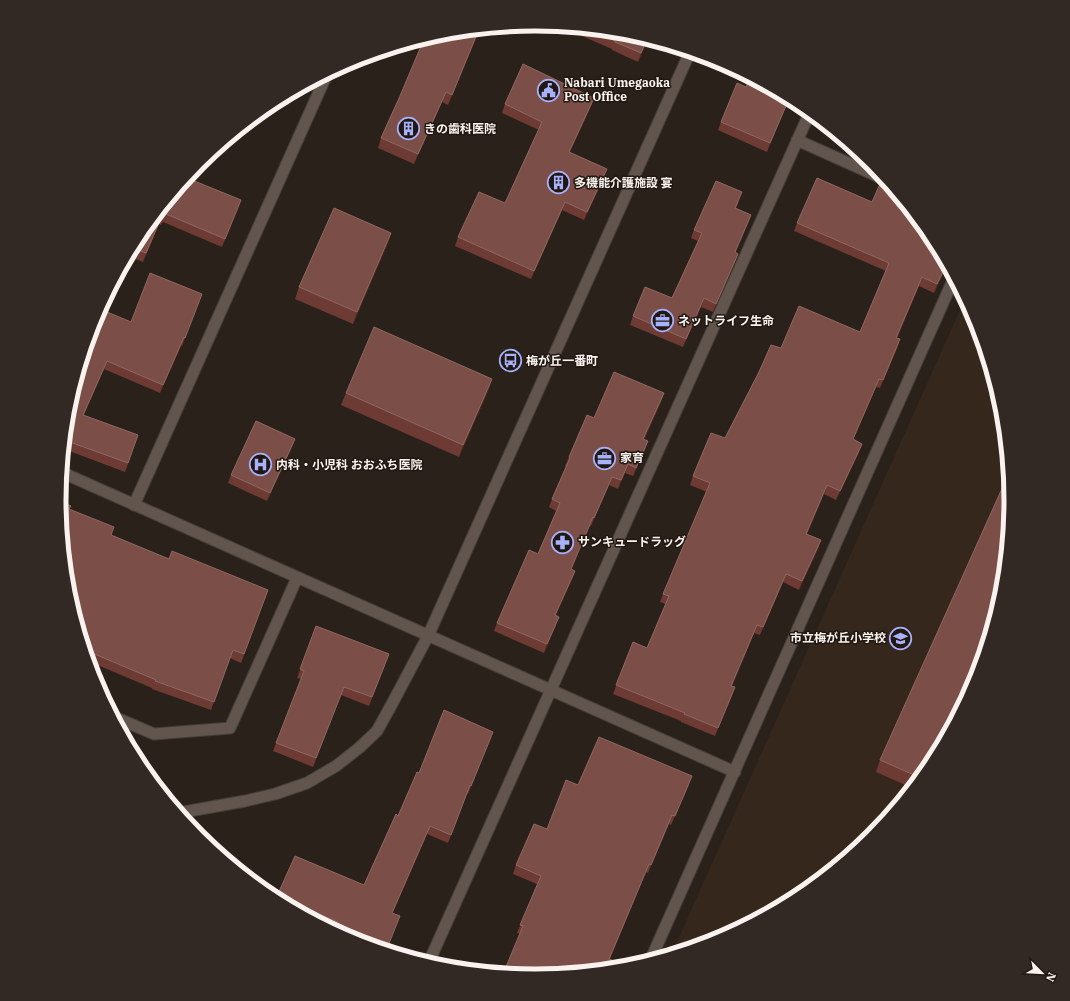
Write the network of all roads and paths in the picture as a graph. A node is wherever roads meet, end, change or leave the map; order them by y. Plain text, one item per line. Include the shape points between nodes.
1 (688, 57) edge
2 (324, 81) edge
3 (807, 118) edge
4 (797, 140) junction
5 (871, 173) edge
6 (951, 284) edge
7 (67, 475) edge
8 (134, 505) junction
9 (297, 578) junction
10 (428, 636) junction
11 (551, 691) junction
12 (120, 719) edge
13 (735, 772) junction
14 (184, 812) edge
15 (653, 955) edge
16 (431, 958) edge

1 - 10 street
2 - 8 street
3 - 4 street
4 - 5 street
4 - 11 street
6 - 13 street
7 - 8 street
8 - 9 street
9 - 10 street
9 - 12 street via 230,728 154,734
10 - 11 street
10 - 14 street via 377,731 336,766 307,783 275,794
11 - 13 street
11 - 16 street
13 - 15 street

